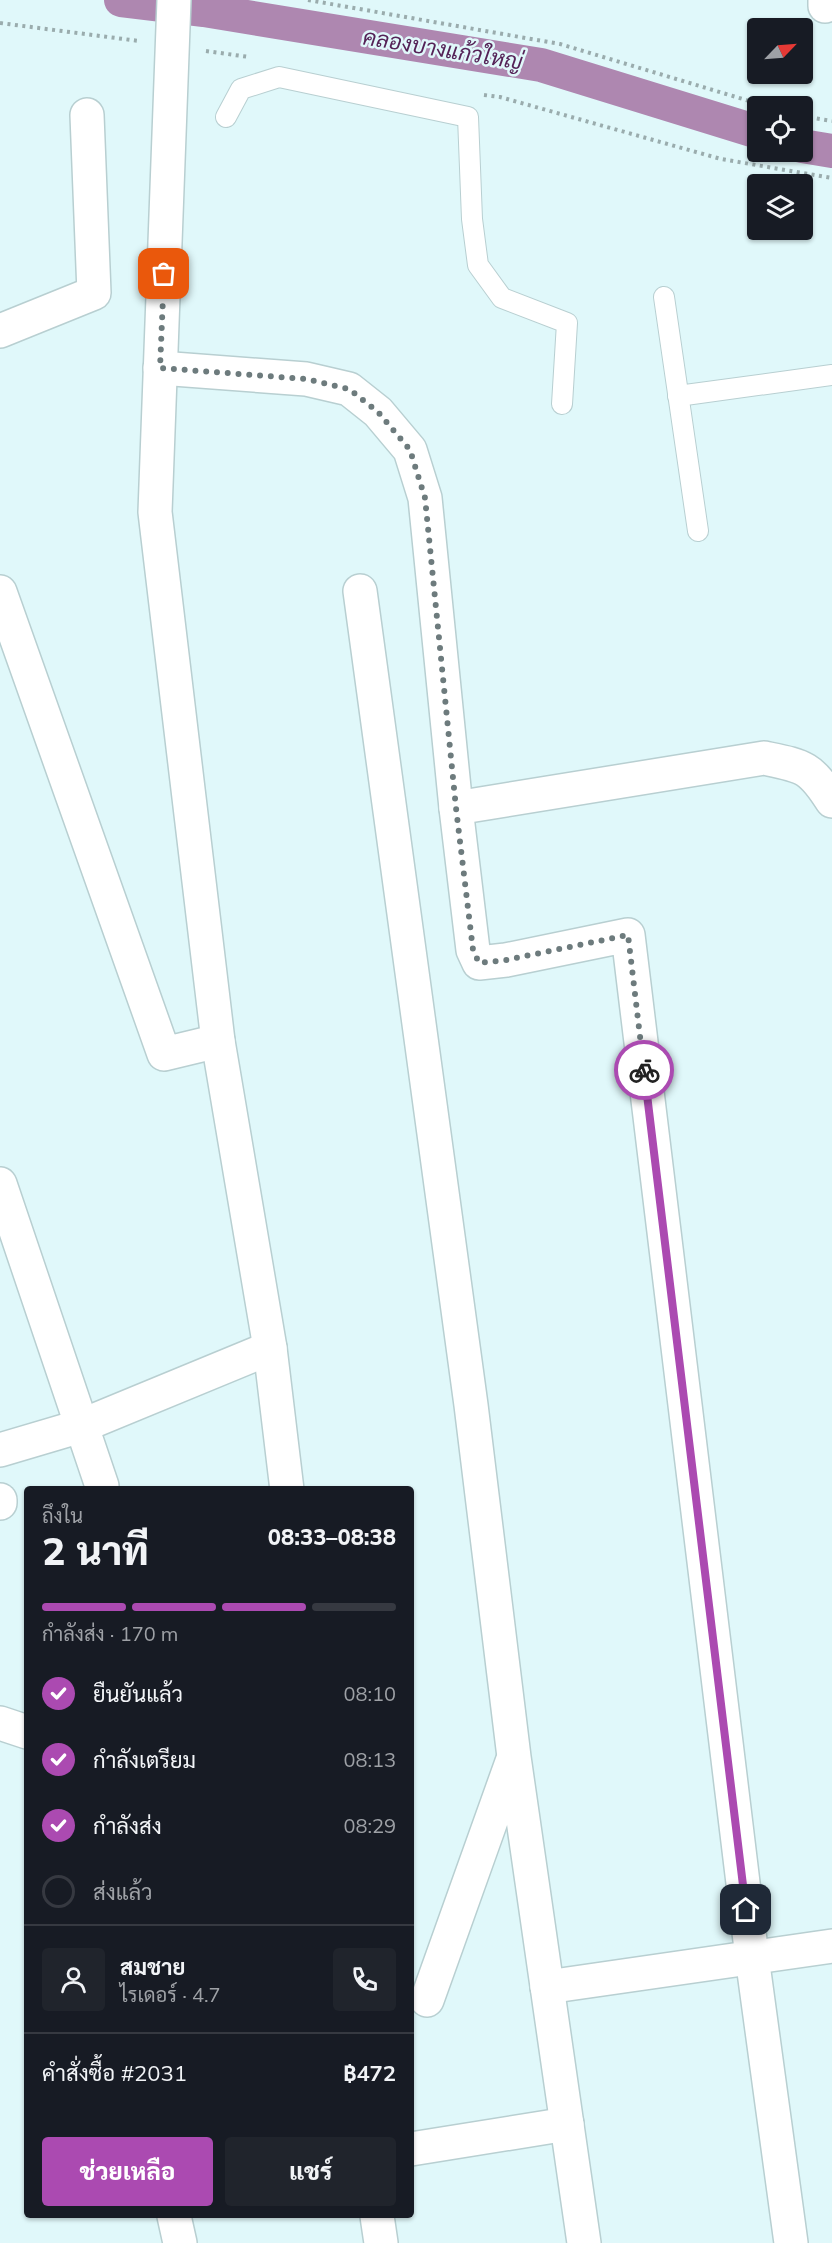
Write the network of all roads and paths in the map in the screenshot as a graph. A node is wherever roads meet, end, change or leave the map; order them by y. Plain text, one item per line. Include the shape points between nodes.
1 (174, 0) edge
2 (308, 0) edge
3 (747, 100) edge
4 (87, 116) dead end
5 (226, 117) dead end
6 (813, 118) edge
7 (832, 121) edge
8 (664, 297) dead end
9 (0, 331) edge
10 (160, 368) junction
11 (832, 375) edge
12 (678, 396) junction
13 (562, 404) dead end
14 (698, 531) dead end
15 (360, 591) dead end
16 (0, 592) edge
17 (832, 801) edge
18 (456, 808) junction
19 (218, 1041) junction
20 (0, 1184) edge
21 (270, 1348) junction
22 (81, 1426) junction
23 (0, 1450) edge
24 (102, 1486) dead end
25 (287, 1486) edge
26 (0, 1722) edge
27 (24, 1731) edge
28 (514, 1757) junction
29 (832, 1946) edge
30 (752, 1957) junction
31 (547, 1987) junction
32 (426, 2000) dead end
33 (567, 2124) junction
34 (414, 2149) edge
35 (174, 2218) edge
36 (377, 2218) edge
37 (180, 2243) edge
38 (381, 2243) edge
39 (584, 2243) edge
40 (791, 2243) edge

1 - 10 street
2 - 3 path via 560,44
4 - 9 street via 94,293
5 - 13 lane via 241,89 279,77 468,117 478,265 501,298 567,322
6 - 7 path
8 - 12 lane
10 - 18 street via 306,379 349,389 378,412 410,450 425,498
10 - 19 street via 155,512
11 - 12 lane
12 - 14 lane
15 - 28 street via 471,1405
16 - 19 street via 164,1054
17 - 18 street via 819,781 800,765 764,758
18 - 30 street via 473,950 479,963 628,935
19 - 21 street
20 - 22 street
21 - 22 street
21 - 25 street
22 - 23 street
22 - 24 street
26 - 27 street
28 - 31 street
28 - 32 street
29 - 30 street
30 - 31 street
30 - 40 street
31 - 33 street
33 - 34 street
33 - 39 street
35 - 37 street
36 - 38 street

